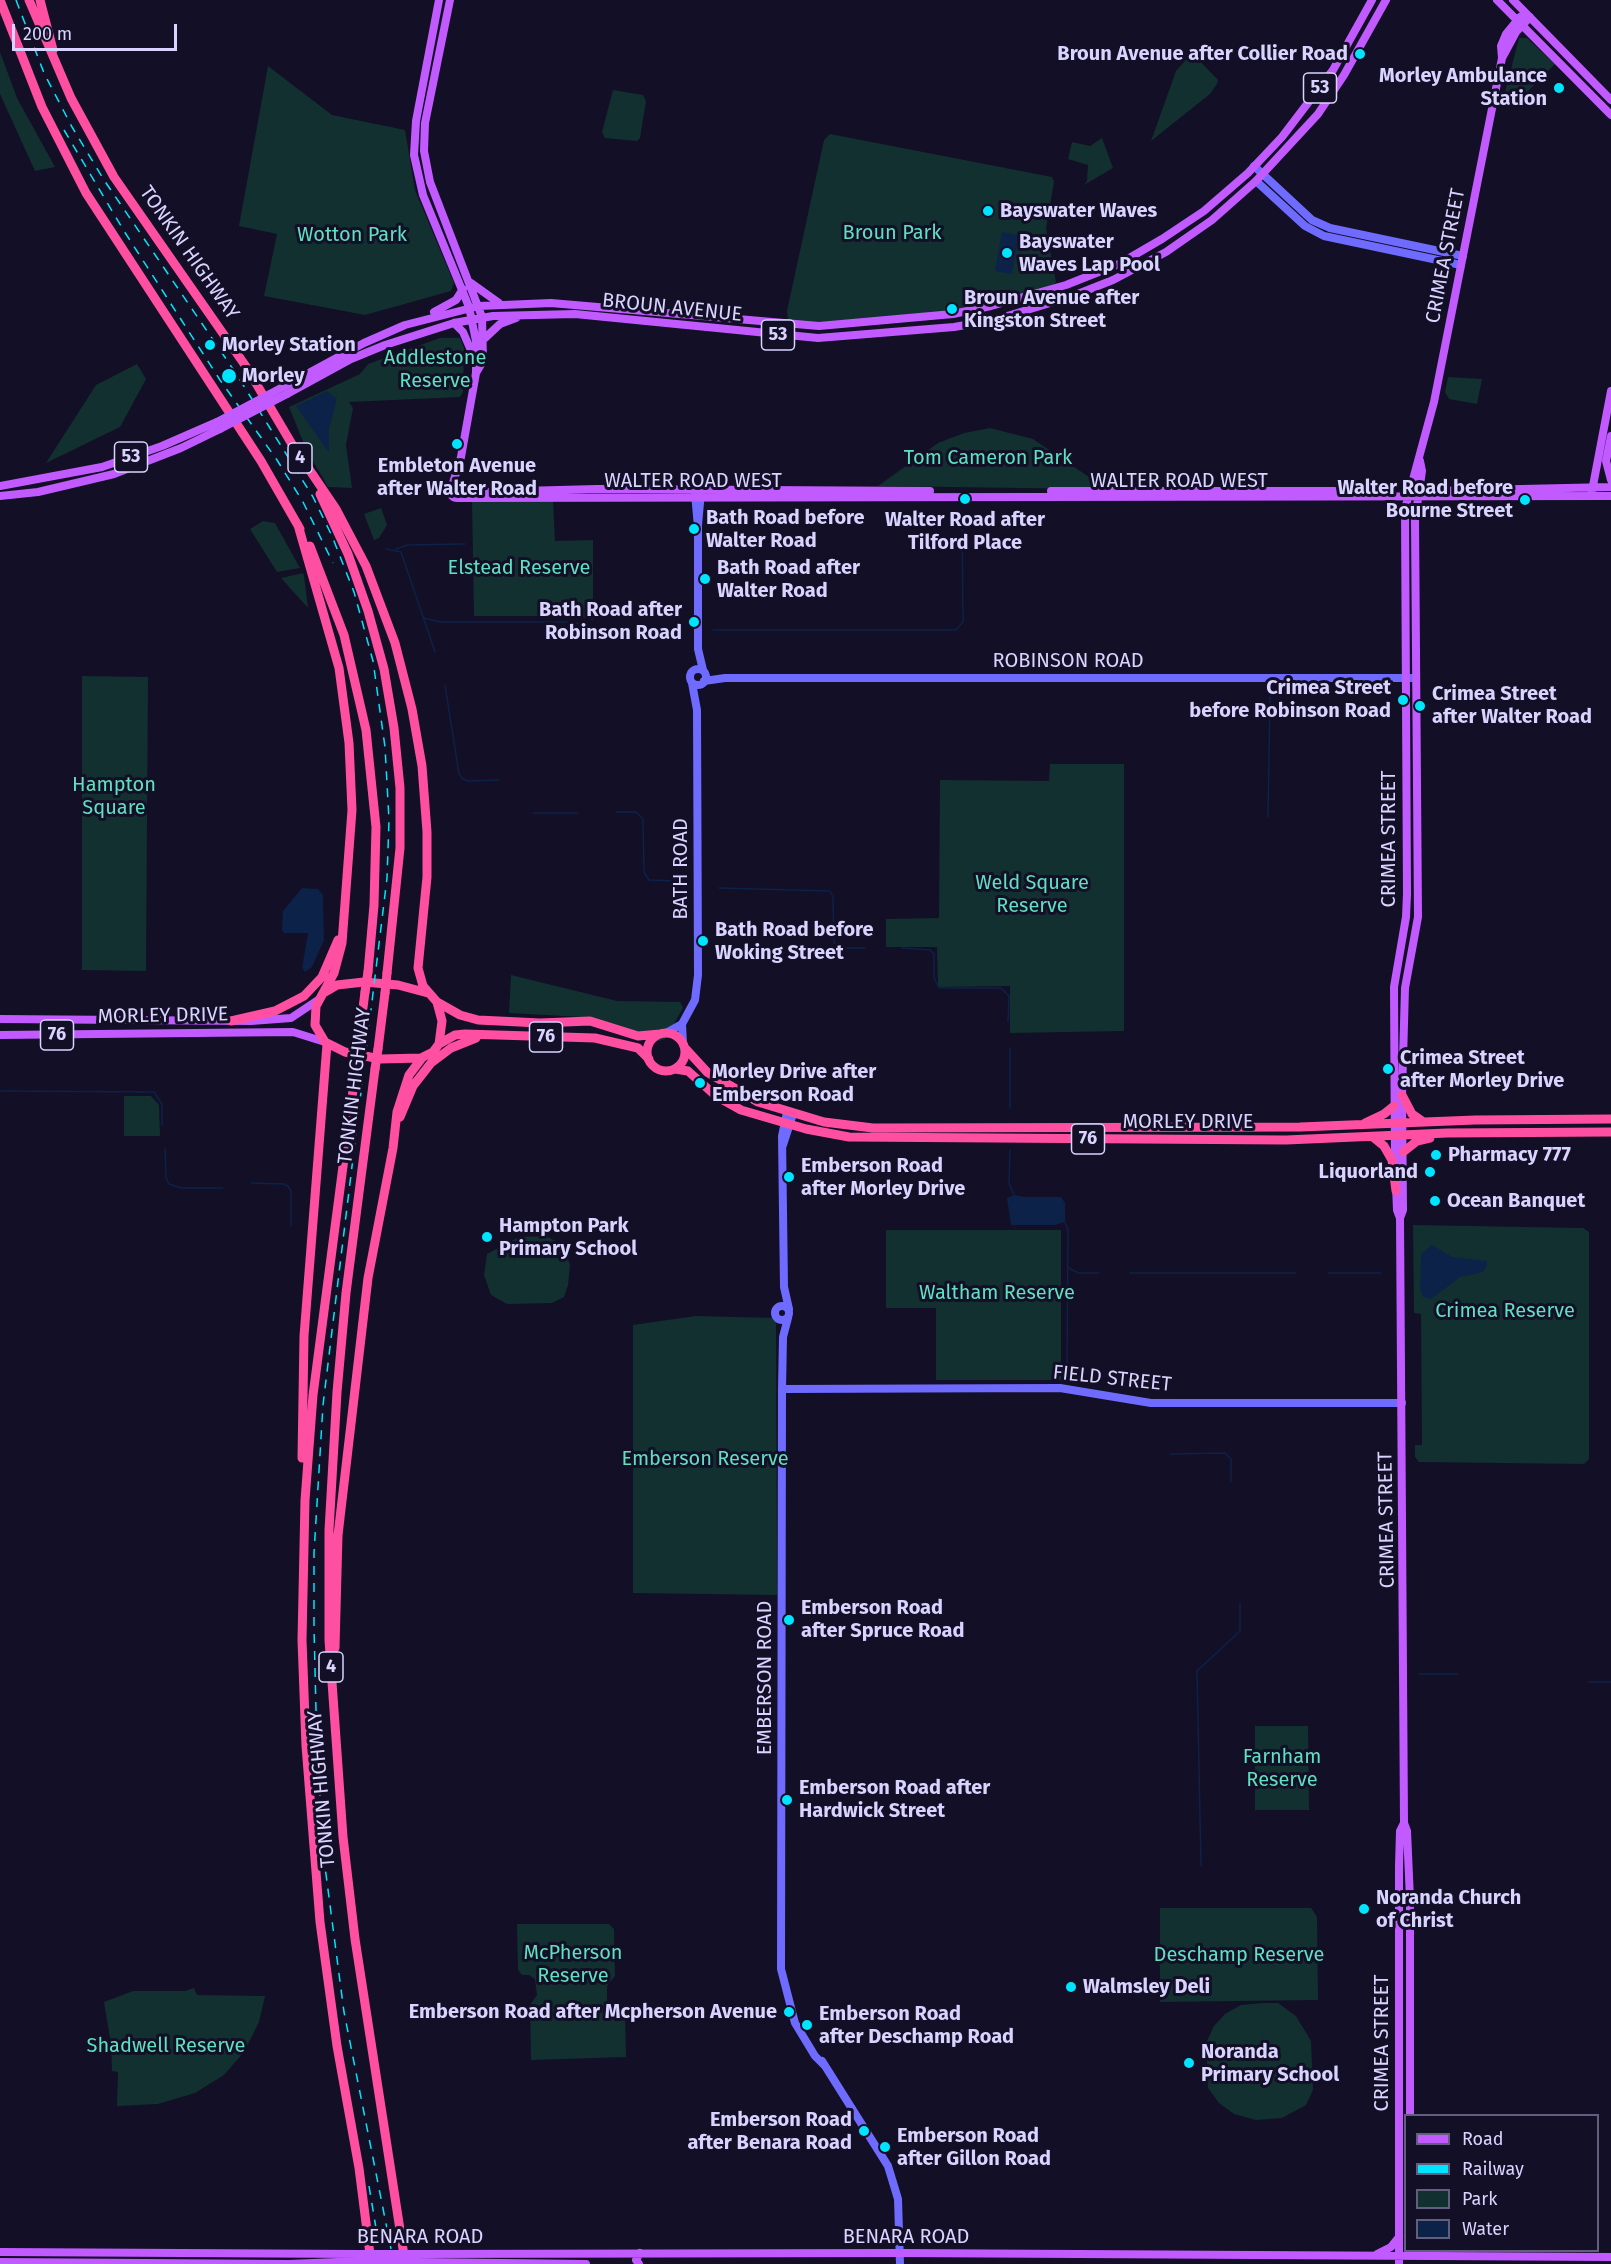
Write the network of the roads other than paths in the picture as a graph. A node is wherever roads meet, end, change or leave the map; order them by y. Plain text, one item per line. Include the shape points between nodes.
1 (0, 0) edge
2 (29, 0) edge
3 (40, 0) edge
4 (439, 0) edge
5 (448, 0) edge
6 (1372, 0) edge
7 (1386, 0) edge
8 (1497, 0) edge
9 (1513, 0) edge
10 (437, 10) junction
11 (1528, 15) junction
12 (1520, 23) junction
13 (59, 70) junction
14 (1611, 100) edge
15 (1611, 115) edge
16 (424, 136) junction
17 (414, 155) junction
18 (1254, 166) junction
19 (1259, 178) junction
20 (437, 201) junction
21 (428, 205) junction
22 (1463, 256) junction
23 (1461, 265) junction
24 (471, 282) junction
25 (463, 289) junction
26 (500, 304) junction
27 (474, 306) junction
28 (528, 314) junction
29 (482, 317) junction
30 (473, 319) junction
31 (417, 320) junction
32 (454, 323) junction
33 (484, 338) junction
34 (476, 361) junction
35 (476, 373) junction
36 (285, 390) junction
37 (1611, 391) edge
38 (219, 425) junction
39 (1611, 436) edge
40 (294, 447) junction
41 (1606, 461) junction
42 (1611, 480) edge
43 (0, 486) edge
44 (459, 487) junction
45 (1611, 487) edge
46 (1596, 492) junction
47 (698, 494) junction
48 (1413, 494) junction
49 (0, 496) edge
50 (1611, 496) edge
51 (298, 525) junction
52 (698, 649) junction
53 (693, 670) junction
54 (704, 671) junction
55 (719, 678) junction
56 (1406, 678) junction
57 (1416, 678) junction
58 (692, 683) junction
59 (703, 683) junction
60 (697, 710) junction
61 (344, 912) junction
62 (429, 994) junction
63 (320, 998) junction
64 (437, 1002) junction
65 (0, 1019) edge
66 (231, 1021) junction
67 (682, 1024) junction
68 (663, 1034) junction
69 (0, 1035) edge
70 (500, 1035) junction
71 (326, 1043) junction
72 (438, 1044) junction
73 (684, 1046) junction
74 (424, 1057) junction
75 (649, 1059) junction
76 (675, 1069) junction
77 (1402, 1095) junction
78 (1394, 1106) junction
79 (790, 1113) junction
80 (1611, 1119) edge
81 (1423, 1122) junction
82 (1398, 1123) junction
83 (787, 1124) junction
84 (1360, 1125) junction
85 (395, 1130) junction
86 (1611, 1132) edge
87 (1444, 1133) junction
88 (1398, 1135) junction
89 (1373, 1137) junction
90 (1403, 1152) junction
91 (1396, 1191) junction
92 (1400, 1218) junction
93 (784, 1287) junction
94 (777, 1308) junction
95 (788, 1314) junction
96 (778, 1319) junction
97 (783, 1337) junction
98 (782, 1389) junction
99 (1402, 1403) junction
100 (303, 1535) junction
101 (333, 1716) junction
102 (1404, 1822) junction
103 (1410, 2114) edge
104 (1399, 2236) junction
105 (0, 2252) edge
106 (640, 2253) junction
107 (900, 2253) junction
108 (1426, 2253) edge
109 (150, 2254) junction
110 (201, 2254) junction
111 (1374, 2256) junction
112 (1410, 2257) edge
113 (1611, 2257) edge
114 (416, 2258) junction
115 (365, 2260) edge
116 (1399, 2260) edge
117 (0, 2262) edge
118 (183, 2263) edge
119 (337, 2263) edge
120 (289, 2264) edge
121 (405, 2264) edge
122 (586, 2264) edge
123 (639, 2264) edge
124 (900, 2264) edge

1 - 51 highway, TONKIN HIGHWAY / 4 via 42,107 80,184 261,461
2 - 13 highway, TONKIN HIGHWAY / 4
3 - 13 highway
4 - 10 main road
5 - 10 main road
5 - 16 main road
6 - 18 main road, BROUN AVENUE / 53 via 1334,70
7 - 19 main road, BROUN AVENUE / 53 via 1318,114
8 - 12 main road
9 - 11 main road
10 - 17 main road via 416,122
11 - 12 main road, CRIMEA STREET
11 - 14 main road
12 - 15 main road
12 - 22 main road, CRIMEA STREET via 1506,34 1501,46 1502,58
13 - 40 highway, TONKIN HIGHWAY / 4 via 114,177 247,368
16 - 17 main road via 418,135
16 - 20 main road via 427,172
17 - 21 main road
18 - 19 street
18 - 26 main road, BROUN AVENUE / 53 via 1204,211 1119,264 1066,285 953,314 819,326 551,303
19 - 22 street via 1312,220 1330,228
19 - 23 street via 1305,226 1324,236
19 - 28 main road, BROUN AVENUE / 53 via 1212,220 1166,252 1113,280 994,320 818,338 575,314
20 - 21 main road
20 - 24 main road
21 - 25 main road
22 - 23 main road, CRIMEA STREET
23 - 48 main road, CRIMEA STREET via 1420,460 1422,471
24 - 26 main road
24 - 27 main road
25 - 27 main road
25 - 31 main road via 456,300
26 - 27 main road, BROUN AVENUE / 53
27 - 29 main road
27 - 30 main road
27 - 31 main road, BROUN AVENUE / 53
28 - 29 main road, BROUN AVENUE / 53
28 - 33 main road via 500,324
29 - 30 main road, BROUN AVENUE / 53
29 - 33 main road
30 - 32 main road, BROUN AVENUE / 53
30 - 34 main road
31 - 36 main road, BROUN AVENUE / 53 via 364,343
32 - 34 main road via 467,338
32 - 36 main road, BROUN AVENUE / 53 via 385,345
33 - 35 main road via 483,361
34 - 35 main road
35 - 44 main road
36 - 38 main road, BROUN AVENUE / 53, bridge
37 - 46 main road
38 - 43 main road, BROUN AVENUE / 53 via 102,467
38 - 49 main road, BROUN AVENUE / 53 via 181,448 114,474 38,492
39 - 41 main road
40 - 62 highway via 336,509 366,566 395,643 412,709 422,766 427,832 418,968
40 - 101 highway, TONKIN HIGHWAY / 4, bridge via 323,499 374,630 390,698 401,828 398,888 337,1392 329,1530
41 - 42 main road
41 - 46 main road
44 - 47 main road, WALTER ROAD WEST via 482,492
44 - 47 main road, WALTER ROAD WEST via 464,493 458,498
45 - 46 main road, WALTER ROAD WEST
46 - 48 main road, WALTER ROAD WEST
46 - 50 main road, WALTER ROAD WEST
47 - 48 main road, WALTER ROAD WEST
47 - 52 street
48 - 56 main road, CRIMEA STREET via 1405,509
48 - 57 main road, CRIMEA STREET
51 - 61 highway via 328,623 345,707 352,818
51 - 100 highway, TONKIN HIGHWAY / 4, bridge via 332,598 349,654 366,730 376,827 368,972 315,1371
52 - 53 street
52 - 54 street
53 - 54 street, ROBINSON ROAD
53 - 58 street via 689,676
54 - 55 street, ROBINSON ROAD
54 - 59 street
55 - 56 street, ROBINSON ROAD
55 - 59 street, ROBINSON ROAD
56 - 57 street, ROBINSON ROAD
56 - 78 main road, CRIMEA STREET via 1407,894 1394,987
57 - 77 main road, CRIMEA STREET via 1418,917 1405,988
58 - 59 street, ROBINSON ROAD
58 - 60 street, BATH ROAD
59 - 60 street, BATH ROAD
60 - 67 street, BATH ROAD via 698,983 695,1000
61 - 63 highway via 339,957
61 - 66 highway via 331,959 314,987 287,1006
62 - 63 highway, 76 via 398,985 364,982 338,985
62 - 64 highway, 76
63 - 66 main road, MORLEY DRIVE / 76 via 291,1018
63 - 71 highway via 314,1023
64 - 68 highway, 76 via 478,1020 590,1021 638,1036
64 - 72 highway via 442,1021
65 - 66 main road, MORLEY DRIVE / 76
67 - 68 street
67 - 73 street, BATH ROAD
68 - 73 highway via 678,1037
68 - 75 highway via 648,1048
69 - 71 main road, MORLEY DRIVE / 76 via 286,1032
70 - 72 highway, 76 via 455,1035
70 - 75 highway, 76 via 607,1040 638,1048
70 - 85 highway via 465,1041 435,1059 413,1086
71 - 74 highway, 76 via 374,1058
71 - 100 highway via 304,1336
72 - 74 highway, 76
73 - 76 highway via 683,1060
73 - 79 highway, MORLEY DRIVE / 76 via 699,1066 743,1094
74 - 85 highway via 409,1075
75 - 76 highway via 657,1068
76 - 83 highway, MORLEY DRIVE / 76 via 688,1071 729,1104
77 - 81 highway via 1412,1114
77 - 82 main road, CRIMEA STREET
78 - 82 main road, CRIMEA STREET
78 - 84 highway
79 - 83 street, EMBERSON ROAD
79 - 84 highway, MORLEY DRIVE / 76 via 873,1128
80 - 81 highway, MORLEY DRIVE / 76
81 - 82 highway, MORLEY DRIVE / 76
82 - 84 highway, MORLEY DRIVE / 76
82 - 88 main road, CRIMEA STREET
83 - 89 highway, MORLEY DRIVE / 76 via 825,1134 873,1138
83 - 93 street, EMBERSON ROAD via 783,1146
85 - 101 highway via 368,1278 340,1524
86 - 87 highway, MORLEY DRIVE / 76
87 - 88 highway, MORLEY DRIVE / 76
87 - 90 highway via 1423,1138
88 - 89 highway, MORLEY DRIVE / 76
88 - 90 main road, CRIMEA STREET
88 - 91 main road, CRIMEA STREET
89 - 91 highway via 1392,1160
90 - 92 main road, CRIMEA STREET
91 - 92 main road, CRIMEA STREET
92 - 99 main road, CRIMEA STREET
93 - 94 street, EMBERSON ROAD
93 - 95 street, EMBERSON ROAD
94 - 95 street via 783,1306
94 - 96 street, EMBERSON ROAD
95 - 96 street
95 - 97 street, EMBERSON ROAD
96 - 97 street, EMBERSON ROAD
97 - 98 street, EMBERSON ROAD
98 - 99 street, FIELD STREET via 1060,1388 1151,1403
98 - 107 street, EMBERSON ROAD via 781,1969 795,2017 888,2166 898,2199
99 - 102 main road, CRIMEA STREET
100 - 115 highway, TONKIN HIGHWAY / 4 via 303,1687 317,1887 333,2015 359,2168
101 - 121 highway, TONKIN HIGHWAY / 4 via 355,1939
102 - 103 main road, CRIMEA STREET via 1410,1899
102 - 104 main road, CRIMEA STREET via 1399,1866
104 - 111 main road via 1391,2247
104 - 116 main road, CRIMEA STREET
105 - 109 main road, BENARA ROAD
106 - 107 main road, BENARA ROAD
106 - 114 main road, BENARA ROAD
106 - 123 main road via 636,2260
107 - 111 main road, BENARA ROAD
107 - 124 street, EMBERSON ROAD
108 - 112 main road, BENARA ROAD
108 - 113 main road, BENARA ROAD
109 - 110 main road, BENARA ROAD
109 - 118 main road via 184,2259
110 - 115 main road, BENARA ROAD
110 - 120 main road, BENARA ROAD via 217,2259 285,2258
111 - 116 main road, BENARA ROAD
112 - 116 main road, BENARA ROAD
114 - 115 main road, BENARA ROAD, bridge
114 - 122 main road, BENARA ROAD
115 - 119 main road, BENARA ROAD
117 - 118 main road, BENARA ROAD
118 - 120 main road, BENARA ROAD
119 - 120 main road, BENARA ROAD

